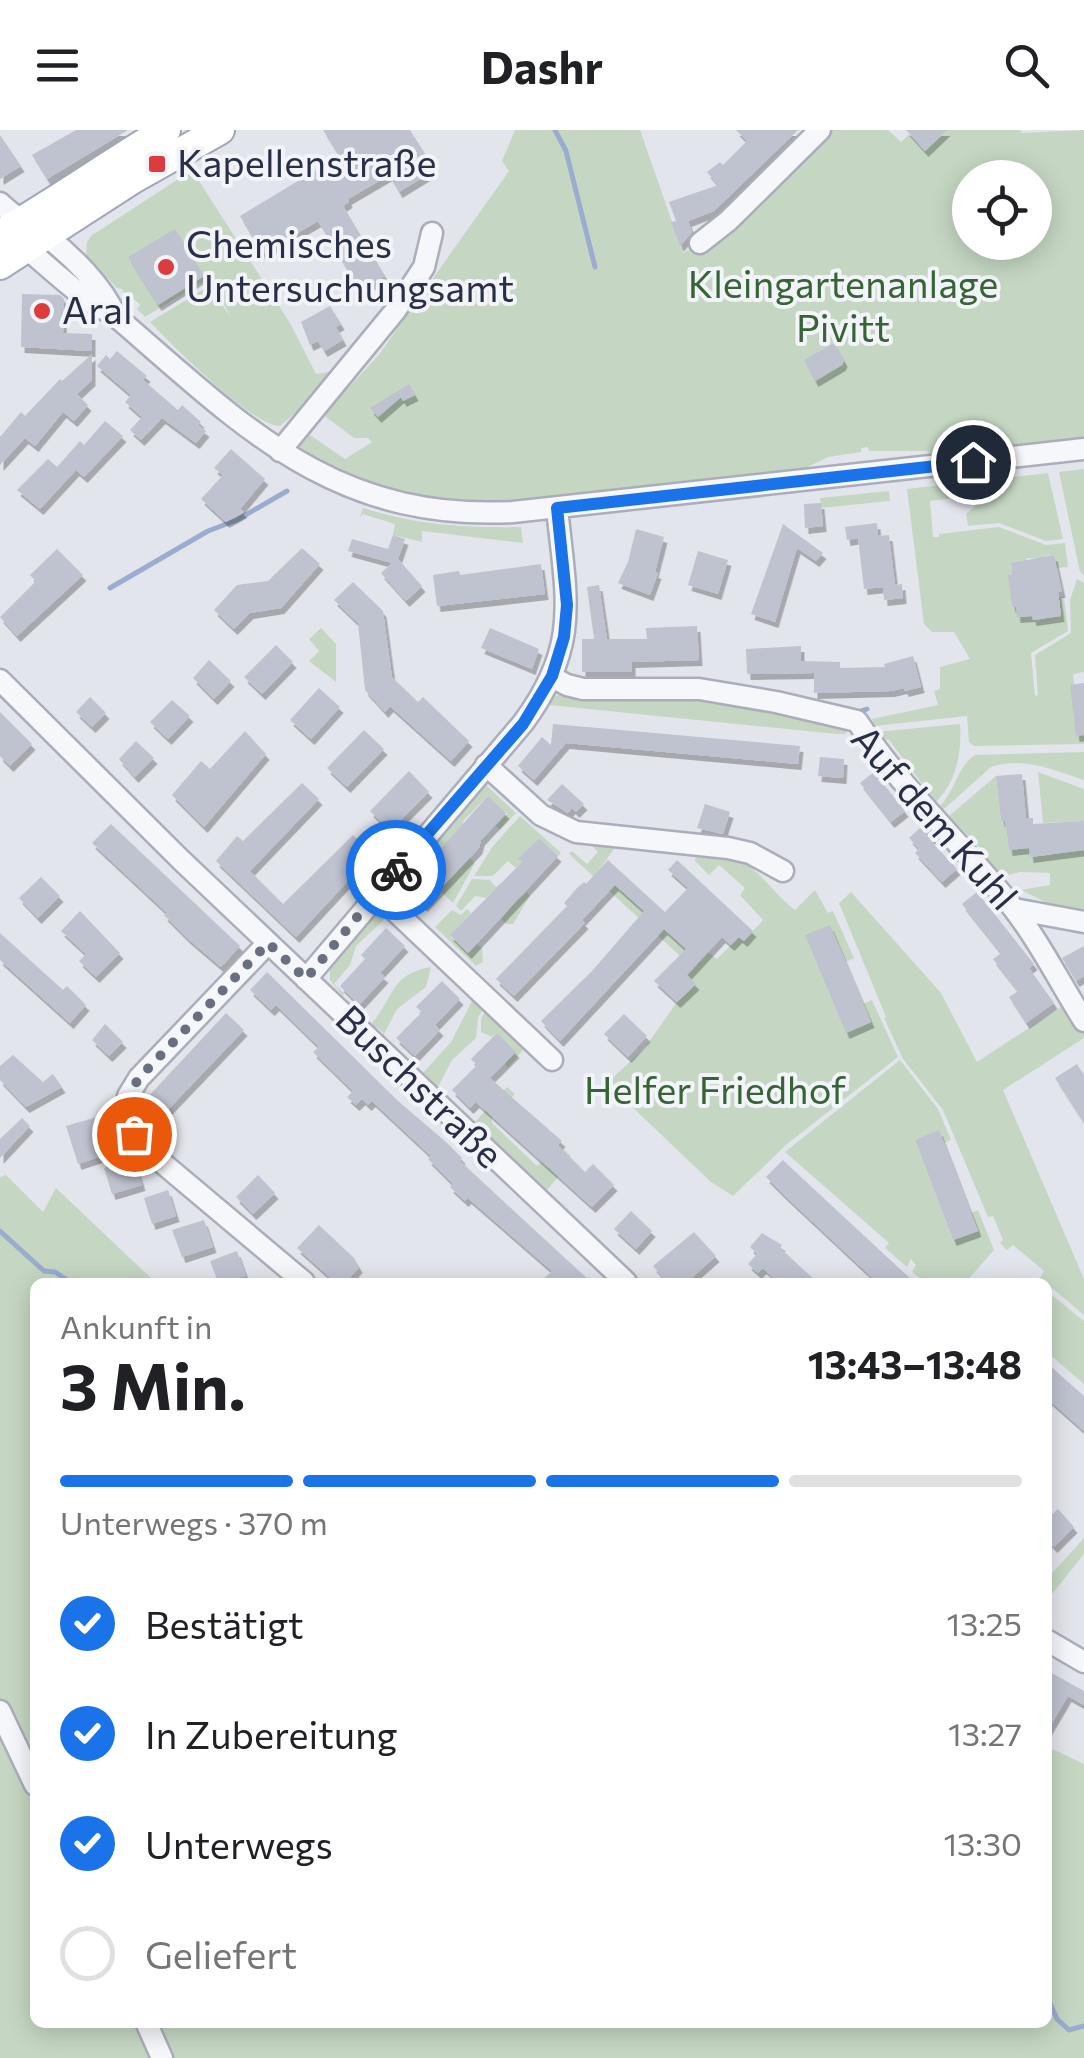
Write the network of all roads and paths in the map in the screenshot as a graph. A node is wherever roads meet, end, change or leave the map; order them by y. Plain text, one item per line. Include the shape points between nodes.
1 (220, 130) edge
2 (820, 130) edge
3 (179, 135) edge
4 (14, 229) edge
5 (432, 233) dead end
6 (700, 243) dead end
7 (0, 266) edge
8 (1084, 448) edge
9 (280, 451) junction
10 (557, 508) junction
11 (552, 676) junction
12 (0, 680) edge
13 (486, 766) junction
14 (783, 871) dead end
15 (376, 893) junction
16 (1014, 908) junction
17 (1084, 922) edge
18 (268, 943) junction
19 (306, 979) junction
20 (1084, 1021) edge
21 (552, 1060) dead end
22 (299, 1278) edge
23 (622, 1278) edge
24 (1052, 1643) edge
25 (1084, 1662) edge
26 (0, 1711) edge
27 (30, 1775) edge
28 (149, 2028) edge
29 (162, 2058) edge

1 - 3 main road
2 - 6 street
3 - 4 main road
4 - 7 main road
4 - 9 street via 94,284 115,315
5 - 9 street via 424,267 395,311
8 - 10 street
9 - 10 street via 325,478 394,502 476,513
10 - 11 street via 567,605
11 - 13 street
11 - 16 street, Auf dem Kuhl via 583,689 734,694 858,721 928,813
12 - 18 street, Buschstraße
13 - 14 street via 541,814 576,832 728,848
13 - 15 street
15 - 19 street
15 - 21 street
16 - 17 street
16 - 20 street, Auf dem Kuhl
18 - 19 street, Buschstraße
18 - 22 street via 139,1078 127,1109 141,1146
19 - 23 street, Buschstraße
24 - 25 street
26 - 27 street
28 - 29 street

